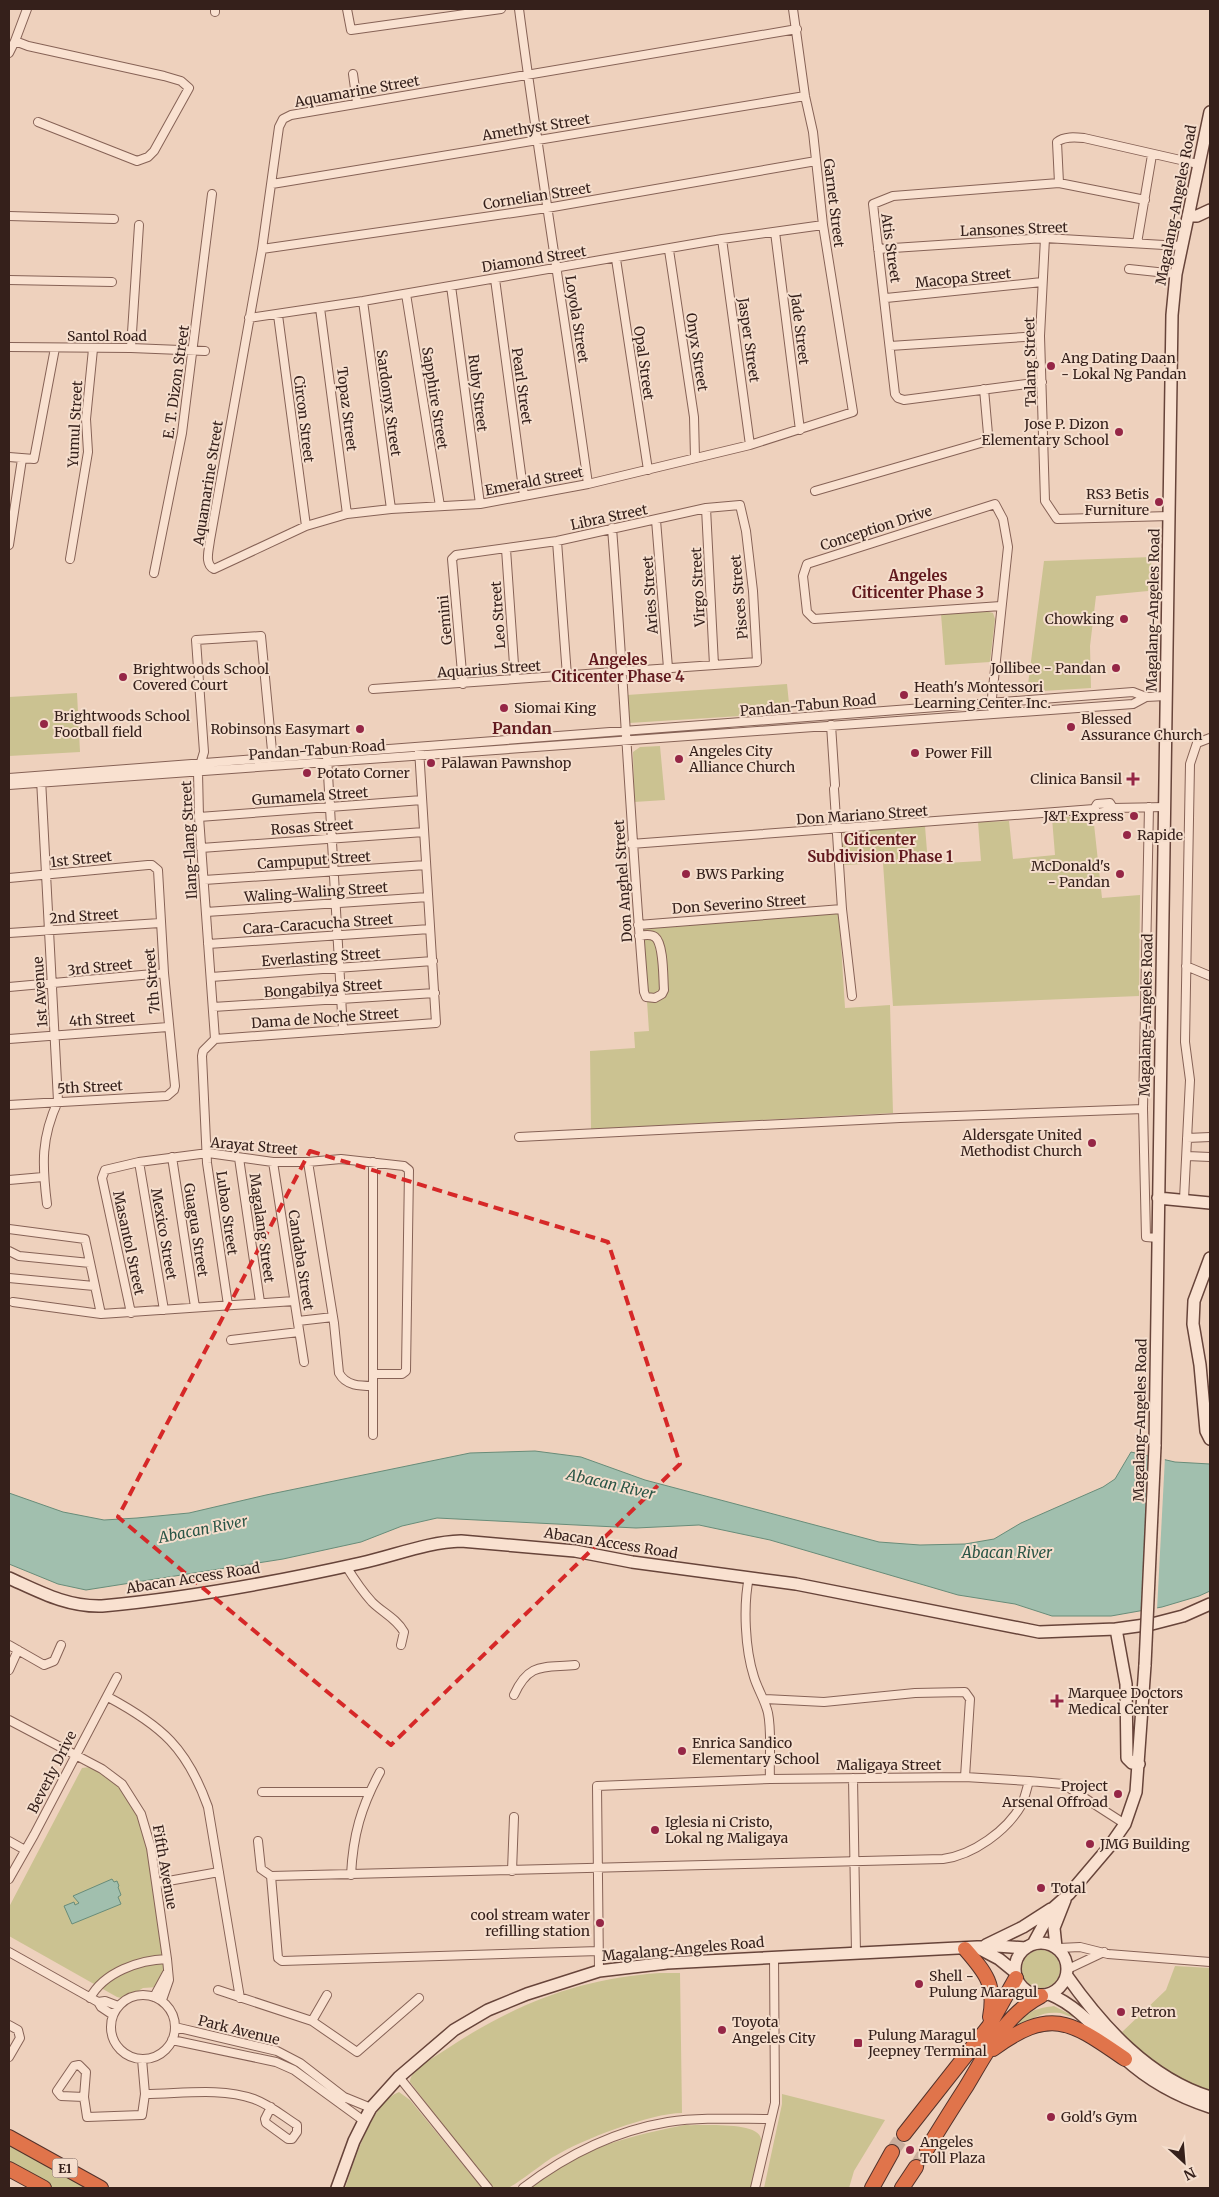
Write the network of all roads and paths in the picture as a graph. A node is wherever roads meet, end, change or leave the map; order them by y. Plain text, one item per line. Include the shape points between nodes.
1 (27, 9) edge
2 (347, 9) edge
3 (501, 9) edge
4 (518, 9) edge
5 (794, 9) edge
6 (797, 29) junction
7 (15, 41) junction
8 (9, 53) edge
9 (353, 74) dead end
10 (527, 75) junction
11 (805, 96) junction
12 (357, 103) junction
13 (1210, 112) edge
14 (38, 122) dead end
15 (538, 139) junction
16 (1152, 155) junction
17 (816, 161) junction
18 (1198, 164) junction
19 (1059, 183) junction
20 (272, 184) junction
21 (212, 194) dead end
22 (1145, 200) junction
23 (547, 208) junction
24 (1210, 210) edge
25 (9, 216) edge
26 (1188, 216) junction
27 (114, 219) dead end
28 (139, 225) dead end
29 (823, 225) junction
30 (775, 232) junction
31 (1045, 238) junction
32 (722, 239) junction
33 (1137, 243) junction
34 (1181, 246) junction
35 (262, 249) junction
36 (878, 249) junction
37 (669, 250) junction
38 (616, 259) junction
39 (556, 268) junction
40 (1130, 270) dead end
41 (1176, 274) junction
42 (495, 279) junction
43 (9, 280) edge
44 (112, 282) dead end
45 (1042, 282) junction
46 (452, 286) junction
47 (406, 294) junction
48 (886, 298) junction
49 (363, 301) junction
50 (320, 308) junction
51 (278, 315) junction
52 (249, 318) junction
53 (1040, 336) junction
54 (890, 346) junction
55 (9, 347) edge
56 (55, 348) junction
57 (131, 348) junction
58 (93, 349) junction
59 (205, 351) dead end
60 (193, 352) junction
61 (1042, 382) junction
62 (984, 389) junction
63 (851, 401) joint
64 (800, 430) junction
65 (750, 445) junction
66 (9, 457) edge
67 (695, 458) junction
68 (22, 459) junction
69 (648, 470) junction
70 (588, 484) junction
71 (815, 491) dead end
72 (524, 496) junction
73 (480, 504) junction
74 (440, 506) junction
75 (391, 508) junction
76 (706, 508) junction
77 (348, 514) junction
78 (1170, 516) junction
79 (656, 520) junction
80 (306, 526) junction
81 (612, 528) junction
82 (746, 531) joint
83 (557, 541) junction
84 (9, 545) edge
85 (506, 549) junction
86 (456, 555) joint
87 (70, 559) dead end
88 (210, 567) joint
89 (154, 573) dead end
90 (1001, 606) junction
91 (757, 662) joint
92 (714, 665) junction
93 (668, 668) junction
94 (623, 672) junction
95 (567, 676) junction
96 (515, 680) junction
97 (464, 684) junction
98 (373, 689) dead end
99 (1166, 696) junction
100 (1146, 697) junction
101 (991, 702) junction
102 (990, 713) junction
103 (831, 725) junction
104 (626, 737) junction
105 (1210, 738) edge
106 (419, 750) junction
107 (327, 753) junction
108 (273, 757) junction
109 (327, 762) junction
110 (199, 763) junction
111 (273, 766) junction
112 (198, 772) junction
113 (9, 778) edge
114 (41, 780) junction
115 (9, 785) edge
116 (422, 800) junction
117 (329, 807) junction
118 (1149, 807) junction
119 (1165, 807) junction
120 (199, 817) junction
121 (837, 830) junction
122 (424, 832) junction
123 (331, 839) junction
124 (631, 844) junction
125 (1148, 845) junction
126 (1164, 845) junction
127 (201, 848) junction
128 (426, 865) junction
129 (155, 867) joint
130 (333, 871) junction
131 (45, 876) junction
132 (9, 878) edge
133 (204, 880) junction
134 (1164, 893) junction
135 (1147, 894) junction
136 (428, 897) junction
137 (335, 903) junction
138 (842, 909) junction
139 (206, 912) junction
140 (160, 923) junction
141 (638, 925) junction
142 (430, 928) junction
143 (49, 930) junction
144 (9, 933) edge
145 (337, 935) junction
146 (639, 936) junction
147 (208, 944) junction
148 (432, 961) junction
149 (1186, 966) junction
150 (339, 968) junction
151 (1162, 970) junction
152 (1146, 972) junction
153 (164, 973) junction
154 (1210, 976) edge
155 (211, 977) junction
156 (52, 984) junction
157 (9, 987) edge
158 (434, 993) junction
159 (852, 996) dead end
160 (341, 1000) junction
161 (213, 1007) junction
162 (168, 1027) junction
163 (344, 1030) junction
164 (56, 1036) junction
165 (9, 1039) edge
166 (215, 1039) junction
167 (172, 1093) joint
168 (58, 1101) junction
169 (9, 1105) edge
170 (1143, 1109) junction
171 (1210, 1137) edge
172 (518, 1138) dead end
173 (1187, 1138) junction
174 (208, 1154) junction
175 (1187, 1156) junction
176 (172, 1157) junction
177 (1210, 1157) edge
178 (239, 1158) junction
179 (139, 1162) junction
180 (273, 1162) junction
181 (308, 1162) junction
182 (373, 1162) junction
183 (43, 1177) junction
184 (102, 1178) joint
185 (9, 1180) edge
186 (1158, 1198) junction
187 (1184, 1199) junction
188 (1210, 1203) edge
189 (46, 1204) dead end
190 (9, 1229) edge
191 (1158, 1238) junction
192 (9, 1251) edge
193 (1210, 1258) edge
194 (90, 1263) junction
195 (9, 1278) edge
196 (94, 1286) junction
197 (294, 1301) junction
198 (13, 1302) dead end
199 (260, 1302) junction
200 (228, 1305) junction
201 (195, 1307) junction
202 (164, 1310) junction
203 (131, 1313) junction
204 (101, 1314) junction
205 (333, 1317) junction
206 (298, 1321) junction
207 (299, 1332) junction
208 (231, 1340) dead end
209 (304, 1362) dead end
210 (373, 1374) junction
211 (373, 1386) junction
212 (373, 1434) dead end
213 (1210, 1439) edge
214 (346, 1566) junction
215 (9, 1578) edge
216 (749, 1578) junction
217 (1210, 1604) edge
218 (1116, 1629) junction
219 (9, 1645) edge
220 (61, 1645) dead end
221 (401, 1645) dead end
222 (18, 1650) junction
223 (575, 1665) dead end
224 (9, 1670) edge
225 (116, 1677) dead end
226 (514, 1695) dead end
227 (108, 1697) junction
228 (765, 1699) junction
229 (9, 1720) edge
230 (75, 1754) junction
231 (1139, 1764) junction
232 (380, 1772) dead end
233 (965, 1777) junction
234 (770, 1778) junction
235 (854, 1778) junction
236 (1029, 1781) junction
237 (262, 1792) dead end
238 (370, 1792) junction
239 (514, 1817) dead end
240 (1125, 1824) junction
241 (9, 1841) edge
242 (258, 1841) dead end
243 (25, 1850) junction
244 (854, 1862) junction
245 (597, 1868) junction
246 (512, 1870) junction
247 (219, 1872) junction
248 (351, 1874) junction
249 (272, 1876) junction
250 (9, 1879) edge
251 (157, 1884) junction
252 (1065, 1900) junction
253 (1052, 1909) junction
254 (1029, 1946) junction
255 (1057, 1948) junction
256 (972, 1949) junction
257 (598, 1951) junction
258 (9, 1952) edge
259 (1104, 1952) junction
260 (856, 1954) junction
261 (774, 1956) junction
262 (167, 1959) junction
263 (1210, 1962) edge
264 (167, 1971) junction
265 (599, 1971) junction
266 (1067, 1972) junction
267 (1015, 1975) junction
268 (218, 1990) dead end
269 (327, 1995) dead end
270 (1045, 1995) junction
271 (154, 1997) junction
272 (90, 1998) junction
273 (240, 1998) junction
274 (419, 1998) dead end
275 (162, 2000) junction
276 (98, 2002) junction
277 (118, 2006) junction
278 (113, 2015) junction
279 (312, 2021) junction
280 (9, 2025) edge
281 (989, 2026) junction
282 (175, 2027) junction
283 (172, 2040) junction
284 (234, 2041) junction
285 (232, 2052) junction
286 (278, 2052) junction
287 (985, 2055) junction
288 (9, 2057) edge
289 (142, 2059) junction
290 (1125, 2059) junction
291 (276, 2062) junction
292 (399, 2077) junction
293 (145, 2094) junction
294 (84, 2097) junction
295 (1210, 2097) edge
296 (270, 2107) junction
297 (1210, 2107) edge
298 (371, 2108) junction
299 (771, 2119) junction
300 (364, 2121) junction
301 (904, 2134) tunnel mouth
302 (9, 2137) edge
303 (927, 2149) tunnel mouth
304 (892, 2152) tunnel mouth
305 (916, 2167) tunnel mouth
306 (9, 2169) edge
307 (44, 2188) edge
308 (101, 2188) edge
309 (337, 2188) edge
310 (488, 2188) edge
311 (523, 2188) edge
312 (755, 2188) edge
313 (872, 2188) edge
314 (902, 2188) edge

1 - 7 street
2 - 3 street via 351,30
4 - 10 street, Loyola Street
5 - 6 street, Garnet Street
6 - 10 street, Aquamarine Street
6 - 11 street, Garnet Street
7 - 8 street
7 - 14 street via 164,76 185,83 189,88 154,151 142,160 137,161
9 - 12 street
10 - 12 street, Aquamarine Street
10 - 15 street, Loyola Street
11 - 15 street, Amethyst Street
11 - 17 street, Garnet Street
12 - 20 street, Aquamarine Street via 283,119 278,127
13 - 18 main road, Magalang-Angeles Road
15 - 20 street, Amethyst Street
15 - 23 street, Loyola Street
16 - 18 street
16 - 19 street via 1084,138 1061,139 1057,142
16 - 22 street
17 - 23 street, Cornelian Street
17 - 29 street, Garnet Street
18 - 26 main road, Magalang-Angeles Road
19 - 22 street, Atis Street
19 - 36 street, Atis Street via 893,196 880,200 872,208
20 - 35 street, Aquamarine Street
21 - 60 street, E. T. Dizon Street
22 - 33 street
23 - 35 street, Cornelian Street
23 - 39 street, Loyola Street
24 - 26 main road
25 - 27 street
26 - 34 main road, Magalang-Angeles Road
28 - 57 street
29 - 30 street, Diamond Street
29 - 63 street, Garnet Street
30 - 32 street, Diamond Street
30 - 64 street, Jade Street
31 - 33 street, Lansones Street
31 - 36 street, Lansones Street
31 - 45 street, Talang Street
32 - 37 street, Diamond Street
32 - 65 street, Jasper Street
33 - 34 street, Lansones Street
34 - 41 main road, Magalang-Angeles Road
35 - 52 street, Aquamarine Street
36 - 48 street, Atis Street
37 - 38 street, Diamond Street
37 - 67 street, Onyx Street via 694,417
38 - 39 street, Diamond Street
38 - 69 street, Opal Street
39 - 42 street, Diamond Street
39 - 70 street, Loyola Street via 563,298
40 - 41 street
41 - 78 main road, Magalang-Angeles Road via 1172,316
42 - 46 street, Diamond Street
42 - 72 street, Pearl Street
43 - 44 street
45 - 48 street, Macopa Street
45 - 53 street, Talang Street
46 - 47 street, Diamond Street
46 - 73 street, Ruby Street
47 - 49 street, Diamond Street
47 - 74 street, Sapphire Street
48 - 54 street, Atis Street
49 - 50 street, Diamond Street
49 - 75 street, Sardonyx Street
50 - 51 street, Diamond Street
50 - 77 street, Topaz Street
51 - 52 street, Diamond Street
51 - 80 street, Circon Street
52 - 88 street, Aquamarine Street via 210,540
53 - 54 street
53 - 61 street, Talang Street
54 - 62 street, Atis Street via 898,398 904,400
55 - 56 street, Santol Road
56 - 58 street, Santol Road
56 - 68 street via 35,456 30,460
57 - 58 street, Santol Road
57 - 60 street, Santol Road
58 - 87 street, Yumul Street via 86,419 88,452
59 - 60 street, Santol Road
60 - 89 street, E. T. Dizon Street via 182,433
61 - 62 street
61 - 78 street, Talang Street via 1045,502 1057,519
62 - 71 street via 988,434 984,442
63 - 64 street, Emerald Street via 853,409 850,414
64 - 65 street, Emerald Street
65 - 67 street, Emerald Street
66 - 68 street
67 - 69 street, Emerald Street
68 - 84 street
69 - 70 street, Emerald Street
70 - 72 street, Emerald Street
72 - 73 street, Emerald Street
73 - 74 street, Emerald Street
74 - 75 street, Emerald Street
75 - 77 street, Emerald Street
76 - 79 street, Libra Street
76 - 82 street, Libra Street via 740,504
76 - 92 street, Virgo Street
77 - 80 street, Emerald Street
78 - 99 main road, Magalang-Angeles Road
79 - 81 street, Libra Street
79 - 93 street, Aries Street
80 - 88 street, Emerald Street via 214,569
81 - 83 street, Libra Street
81 - 94 street, Don Anghel Street
82 - 91 street, Pisces Street
83 - 85 street, Libra Street
83 - 95 street
85 - 86 street, Libra Street
85 - 96 street, Leo Street
86 - 97 street, Gemini via 452,559
90 - 90 street, Conception Drive via 1008,547 1003,519 995,504 807,564 803,576 807,612 814,619
90 - 101 street
91 - 92 street, Aquarius Street
92 - 93 street, Aquarius Street
93 - 94 street, Aquarius Street
94 - 95 street, Aquarius Street
94 - 104 street, Don Anghel Street
95 - 96 street, Aquarius Street
96 - 97 street, Aquarius Street
97 - 98 street, Aquarius Street
99 - 100 street, Pandan-Tabun Road
99 - 119 main road, Magalang-Angeles Road
100 - 101 street, Pandan-Tabun Road via 1133,692
100 - 102 street, Pandan-Tabun Road via 1133,704
101 - 102 street
101 - 104 street, Pandan-Tabun Road
102 - 103 street, Pandan-Tabun Road
103 - 104 street, Pandan-Tabun Road
103 - 121 street
104 - 106 street, Pandan-Tabun Road
104 - 124 street, Don Anghel Street
105 - 149 street via 1197,743 1190,764
106 - 107 street, Pandan-Tabun Road
106 - 109 street, Pandan-Tabun Road
106 - 116 street
107 - 108 street, Pandan-Tabun Road
107 - 109 street
108 - 110 street, Pandan-Tabun Road
108 - 110 street, Ilang-Ilang Street via 261,636 196,640 204,752
108 - 111 street
109 - 111 street, Pandan-Tabun Road
109 - 117 street
110 - 112 street, Ilang-Ilang Street
110 - 114 street, Pandan-Tabun Road
111 - 112 street, Pandan-Tabun Road
112 - 114 street, Pandan-Tabun Road
112 - 120 street, Ilang-Ilang Street
113 - 114 street, Pandan-Tabun Road
114 - 115 street, Pandan-Tabun Road
114 - 131 street, 1st Avenue
116 - 117 street, Gumamela Street
116 - 122 street
117 - 120 street, Gumamela Street
117 - 123 street
118 - 119 street, Don Mariano Street
118 - 121 street, Don Mariano Street
118 - 125 street
119 - 126 main road, Magalang-Angeles Road
120 - 127 street, Ilang-Ilang Street
121 - 124 street, Don Mariano Street
121 - 138 street
122 - 123 street, Rosas Street
122 - 128 street
123 - 127 street, Rosas Street
123 - 130 street
124 - 141 street, Don Anghel Street
125 - 126 street
125 - 135 street
126 - 134 main road, Magalang-Angeles Road
127 - 133 street, Ilang-Ilang Street
128 - 130 street, Campuput Street
128 - 136 street
129 - 131 street, 1st Street via 148,865
129 - 140 street, 7th Street via 159,873
130 - 133 street, Campuput Street
130 - 137 street
131 - 132 street, 1st Street
131 - 143 street, 1st Avenue
133 - 139 street, Ilang-Ilang Street
134 - 135 street
134 - 151 main road, Magalang-Angeles Road
135 - 152 street
136 - 137 street, Waling-Waling Street
136 - 142 street
137 - 139 street, Waling-Waling Street
137 - 145 street
138 - 141 street, Don Severino Street
138 - 159 street
139 - 147 street, Ilang-Ilang Street
140 - 143 street, 2nd Street
140 - 153 street, 7th Street
141 - 146 street, Don Anghel Street
142 - 145 street, Cara-Caracucha Street
142 - 148 street
143 - 144 street, 2nd Street
143 - 156 street, 1st Avenue
145 - 147 street, Cara-Caracucha Street
145 - 150 street
146 - 146 street, Don Anghel Street via 653,936 659,942 664,990 655,998 646,996 644,992
147 - 155 street, Ilang-Ilang Street
148 - 150 street, Everlasting Street
148 - 158 street
149 - 154 street
149 - 173 street via 1184,1042 1190,1074
150 - 155 street, Everlasting Street
150 - 160 street
151 - 152 street
151 - 186 main road, Magalang-Angeles Road
152 - 170 street
153 - 156 street, 3rd Street
153 - 162 street, 7th Street
155 - 161 street, Ilang-Ilang Street
156 - 157 street, 3rd Street
156 - 164 street, 1st Avenue
158 - 160 street, Bongabilya Street
158 - 163 street, Dama de Noche Street via 436,1023
160 - 161 street, Bongabilya Street
160 - 163 street
161 - 166 street, Ilang-Ilang Street
162 - 164 street, 4th Street
162 - 167 street, 7th Street via 175,1086
163 - 166 street, Dama de Noche Street
164 - 165 street, 4th Street
164 - 168 street, 1st Avenue
166 - 174 street, Lubao Street via 202,1056
167 - 168 street, 5th Street via 167,1096
168 - 169 street, 5th Street
168 - 183 street, 1st Avenue via 45,1136
170 - 172 street
170 - 191 street via 1146,1238
171 - 173 street
173 - 175 street
174 - 176 street, Arayat Street
174 - 178 street, Arayat Street
174 - 200 street, Lubao Street
175 - 177 street
175 - 187 street
176 - 179 street, Arayat Street
176 - 201 street, Guagua Street
178 - 180 street, Arayat Street
178 - 199 street, Magalang Street
179 - 184 street, Arayat Street via 108,1168
179 - 202 street, Mexico Street
180 - 181 street, Arayat Street
180 - 197 street, Candaba Street
181 - 182 street, Arayat Street via 341,1159
181 - 205 street
182 - 210 street
182 - 210 street, Arayat Street via 404,1166 409,1170 406,1371 402,1374
183 - 185 street
183 - 189 street, 1st Avenue
184 - 203 street, Masantol Street
186 - 187 main road
186 - 191 main road, Magalang-Angeles Road
187 - 188 main road
190 - 194 street via 85,1238
191 - 231 main road, Magalang-Angeles Road, bridge via 1155,1446
192 - 194 street via 19,1256
193 - 213 main road via 1194,1301 1193,1324 1206,1431
194 - 196 street
195 - 196 street
196 - 204 street
197 - 199 street
197 - 206 street, Candaba Street
198 - 204 street
199 - 200 street
200 - 201 street
201 - 202 street
202 - 203 street
203 - 204 street
205 - 206 street
205 - 211 street via 339,1373 353,1384
206 - 207 street, Candaba Street
207 - 208 street
207 - 209 street, Candaba Street
210 - 211 street
211 - 212 street
214 - 215 main road, Abacan Access Road via 214,1592 102,1606 62,1602
214 - 216 main road, Abacan Access Road via 443,1542 481,1541 575,1551
214 - 221 street via 373,1603 397,1621 404,1632
216 - 218 main road, Abacan Access Road via 796,1584 1028,1631
216 - 228 street via 745,1602 750,1652 754,1676
217 - 218 main road, Abacan Access Road via 1183,1616
218 - 231 main road via 1126,1684 1127,1758
219 - 222 street
220 - 222 street via 54,1661 44,1665
222 - 224 street
223 - 226 street via 530,1671
225 - 227 street, Beverly Drive
227 - 230 street, Beverly Drive
227 - 247 street via 159,1729 186,1758 208,1807
228 - 233 street via 824,1702 965,1692 970,1699
228 - 234 street
229 - 230 street, Fifth Avenue
230 - 243 street, Beverly Drive
230 - 251 street, Fifth Avenue via 102,1769 130,1794 146,1824
231 - 240 main road, Magalang-Angeles Road via 1136,1792
232 - 238 street
233 - 235 street, Maligaya Street
233 - 236 street, Maligaya Street
234 - 235 street, Maligaya Street
234 - 245 street, Maligaya Street via 597,1786
235 - 244 street
236 - 240 street, Maligaya Street via 1064,1784
236 - 244 street via 1022,1804 1008,1821 969,1852 943,1860
237 - 238 street
238 - 248 street via 355,1833
239 - 246 street
240 - 252 main road, Magalang-Angeles Road
241 - 243 street
242 - 249 street via 261,1870
243 - 250 street, Beverly Drive
244 - 245 street
244 - 260 street
245 - 246 street
245 - 257 street
246 - 248 street
247 - 251 street
247 - 273 street
248 - 249 street
249 - 257 street via 278,1958 282,1961
251 - 262 street, Fifth Avenue
252 - 253 main road, Magalang-Angeles Road
252 - 255 main road, Magalang-Angeles Road via 1054,1928
253 - 254 main road, Magalang-Angeles Road
253 - 256 main road via 1023,1927
254 - 255 main road via 1050,1944
254 - 256 main road, Magalang-Angeles Road
254 - 267 main road via 1018,1955
255 - 259 street via 1080,1947
255 - 266 main road via 1065,1957
256 - 260 main road, Magalang-Angeles Road
256 - 267 main road, Magalang-Angeles Road via 999,1958
256 - 281 highway via 991,1985 993,2000
257 - 265 street
258 - 272 street
259 - 263 street
259 - 266 street
260 - 261 main road, Magalang-Angeles Road
261 - 265 main road, Magalang-Angeles Road
261 - 299 street via 775,2103
262 - 264 street, Fifth Avenue
262 - 272 street via 148,1960 114,1974 95,1989
264 - 271 street, Fifth Avenue
264 - 275 street, Fifth Avenue via 168,1985
265 - 292 main road, Magalang-Angeles Road via 488,2010 454,2030
266 - 270 main road via 1057,1990
266 - 295 main road via 1081,1997 1131,2051 1173,2081
267 - 270 main road via 1026,1991
267 - 281 highway
268 - 273 street
269 - 279 street
270 - 287 highway via 1018,2011
270 - 290 main road via 1072,2006
271 - 275 street
271 - 277 street via 130,1997
272 - 276 street
273 - 279 street
274 - 279 street via 357,2052
275 - 282 street via 173,2016
276 - 277 street via 105,2000
276 - 278 street
277 - 278 street
278 - 289 street via 111,2029 117,2046 124,2053
280 - 288 street via 18,2030 20,2038
281 - 301 highway
282 - 283 street
282 - 284 street, Park Avenue
283 - 285 street, Park Avenue
283 - 289 street via 160,2054
284 - 285 street
284 - 286 street, Park Avenue
285 - 291 street, Park Avenue
286 - 291 street
286 - 298 street, Park Avenue via 300,2063 344,2097
287 - 290 highway via 1033,2025 1052,2022 1076,2027
287 - 303 highway
289 - 293 street
290 - 297 main road via 1178,2096
291 - 300 street, Park Avenue via 294,2070
292 - 298 main road, Magalang-Angeles Road
292 - 310 street
293 - 294 street via 140,2117 87,2117
293 - 296 street via 237,2094
294 - 294 street via 86,2072 79,2065 74,2066 57,2091 61,2096
296 - 296 street via 297,2125 292,2139 288,2140 266,2123
298 - 300 main road, Magalang-Angeles Road
299 - 311 street via 691,2120 641,2129 581,2150
299 - 312 street
300 - 309 main road, Magalang-Angeles Road
302 - 308 highway, E1
304 - 313 highway
305 - 314 highway
306 - 307 highway, E1

